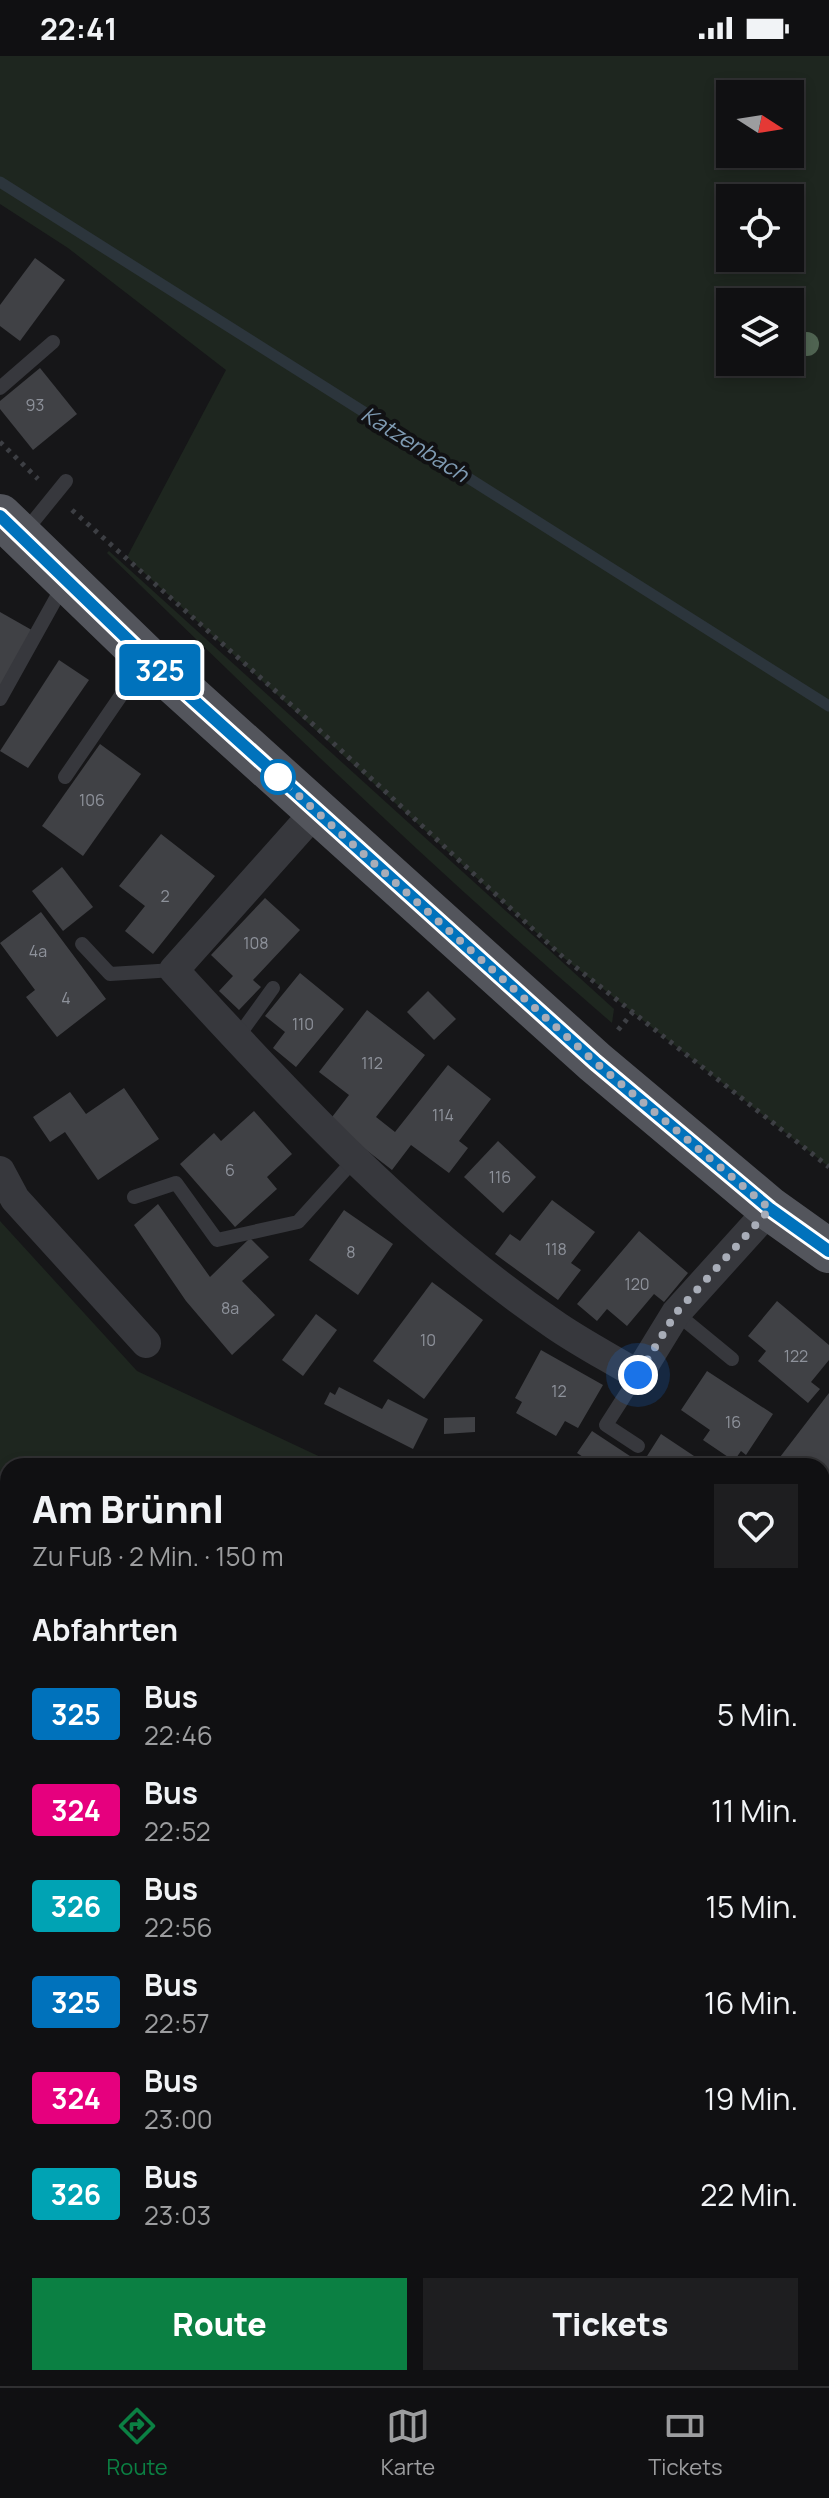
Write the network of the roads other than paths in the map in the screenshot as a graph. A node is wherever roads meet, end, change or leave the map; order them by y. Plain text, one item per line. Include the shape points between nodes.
1 (53, 342) dead end
2 (0, 388) edge
3 (66, 481) dead end
4 (6, 522) edge
5 (66, 580) junction
6 (147, 658) junction
7 (0, 699) edge
8 (65, 777) dead end
9 (316, 811) junction
10 (82, 944) dead end
11 (174, 970) junction
12 (273, 988) dead end
13 (237, 1038) junction
14 (354, 1160) junction
15 (0, 1171) edge
16 (134, 1197) dead end
17 (770, 1209) junction
18 (829, 1251) edge
19 (676, 1313) junction
20 (146, 1343) dead end
21 (732, 1359) dead end
22 (638, 1375) junction
23 (638, 1446) dead end

1 - 2 lane
3 - 4 lane
4 - 5 main road
5 - 6 main road
5 - 7 lane
6 - 8 lane
6 - 9 main road
9 - 11 street
9 - 17 main road via 595,1062
10 - 11 lane via 110,974
11 - 13 street
12 - 13 lane
13 - 14 street
14 - 16 lane via 298,1222 217,1240 176,1183
14 - 22 street via 505,1289
15 - 20 street via 15,1199
17 - 18 main road
17 - 19 street
19 - 21 lane
19 - 22 street
22 - 23 lane via 606,1425

